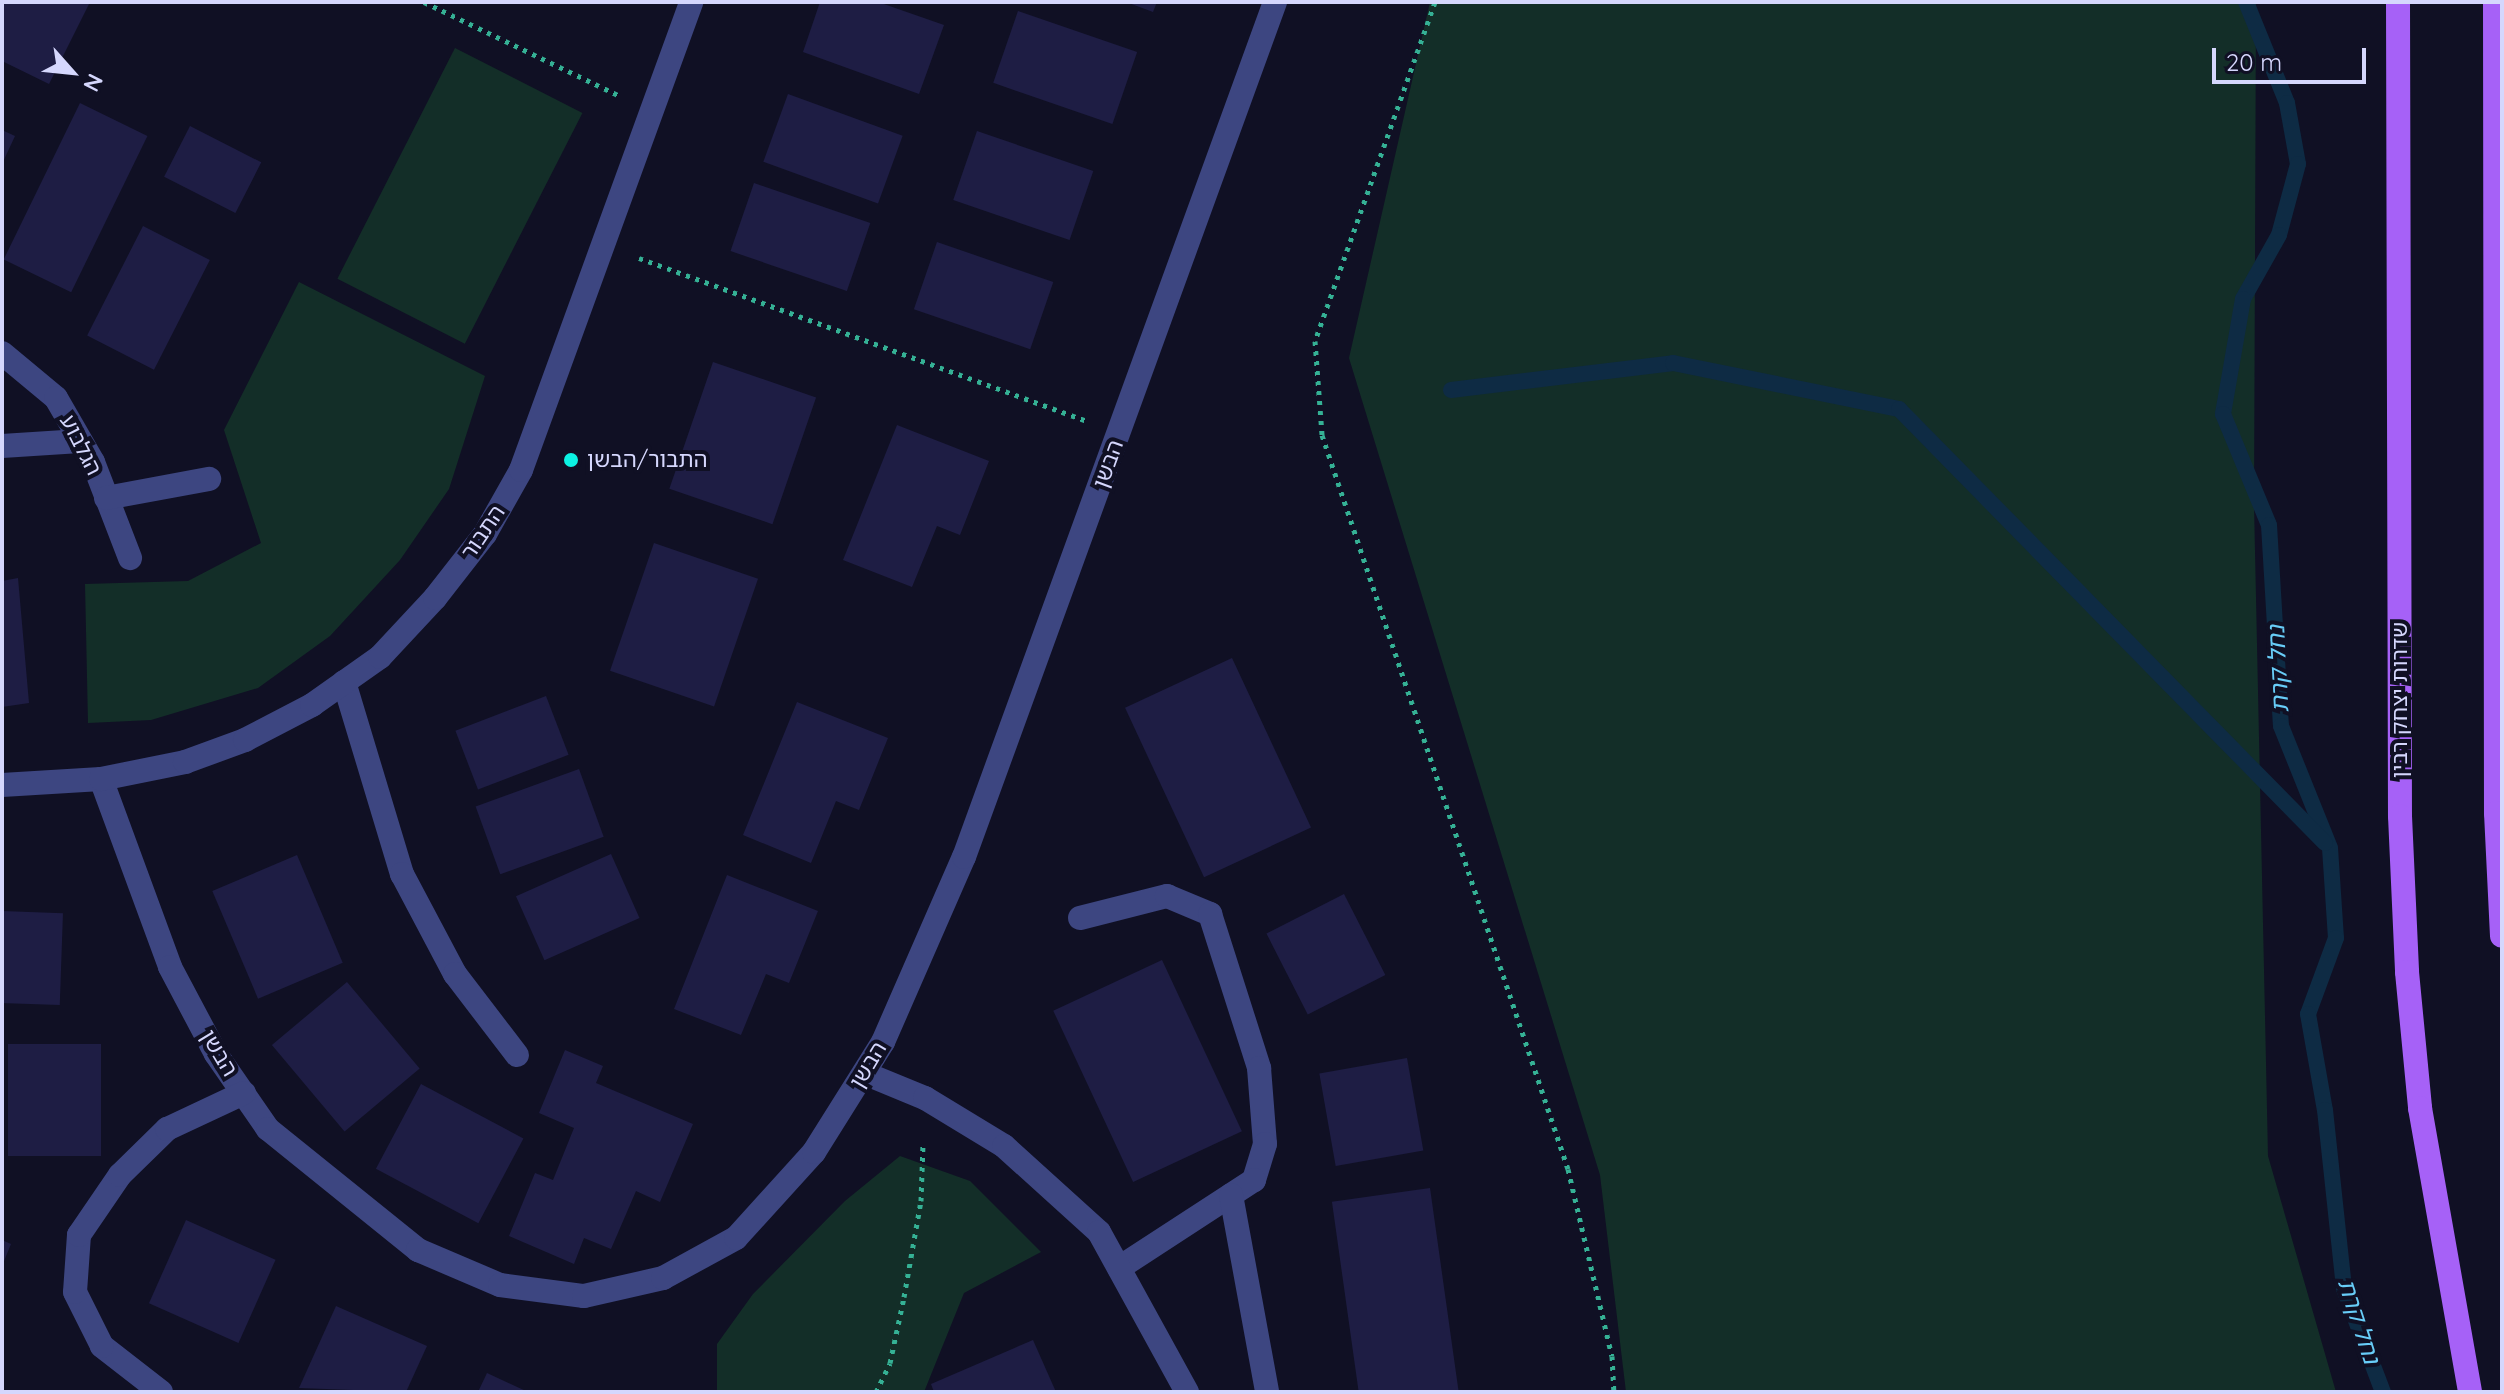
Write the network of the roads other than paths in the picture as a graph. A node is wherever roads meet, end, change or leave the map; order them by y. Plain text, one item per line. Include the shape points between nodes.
1 (691, 2) edge
2 (1275, 2) edge
3 (2398, 2) edge
4 (2495, 2) edge
5 (2, 353) edge
6 (80, 441) junction
7 (2, 446) edge
8 (209, 479) dead end
9 (106, 498) junction
10 (130, 558) dead end
11 (344, 682) junction
12 (101, 779) junction
13 (2, 785) edge
14 (1080, 918) dead end
15 (2502, 936) edge
16 (517, 1055) dead end
17 (864, 1073) junction
18 (244, 1093) junction
19 (1231, 1195) junction
20 (1119, 1268) junction
21 (161, 1392) edge
22 (1187, 1392) edge
23 (1267, 1392) edge
24 (2470, 1392) edge

1 - 11 street, התבור via 521,470 485,534 435,598 380,657
2 - 17 street, הבשן via 964,857 883,1042
3 - 24 main road, שדרות יצחק רבין via 2400,800 2407,972 2420,1108
4 - 15 main road via 2496,813
5 - 6 street, הגלבוע via 56,398
6 - 7 street
6 - 9 street, הגלבוע
8 - 9 street
9 - 10 street, הגלבוע
11 - 12 street, התבור via 245,740 185,762
11 - 16 street via 402,874 455,974
12 - 13 street, התבור
12 - 18 street, הבשן via 170,967
14 - 19 street via 1167,896 1210,914 1259,1068 1265,1144 1254,1180
17 - 18 street, הבשן via 814,1152 736,1238 663,1278 584,1296 500,1285 418,1250 268,1129
17 - 20 street via 925,1098 1004,1146 1099,1232
18 - 21 street via 167,1129 120,1175 79,1235 75,1292 102,1346
19 - 20 street
19 - 23 street
20 - 22 street

